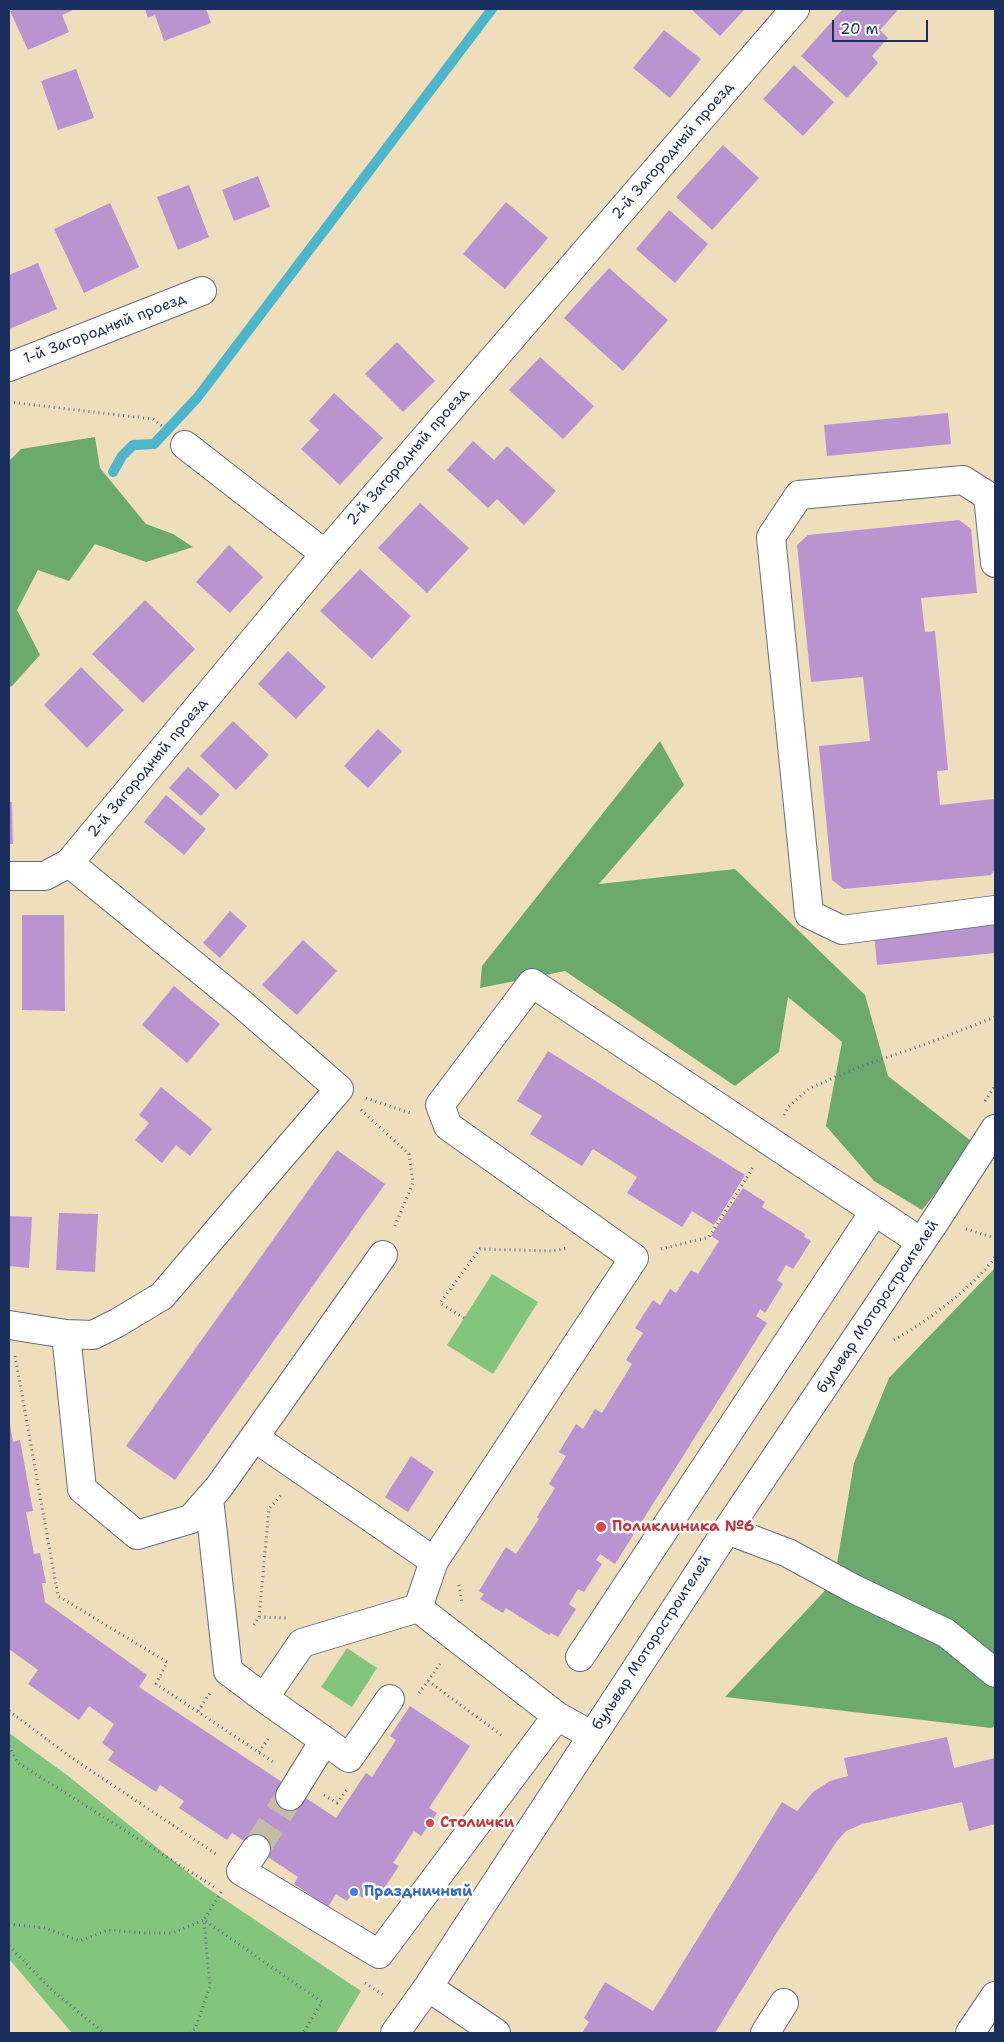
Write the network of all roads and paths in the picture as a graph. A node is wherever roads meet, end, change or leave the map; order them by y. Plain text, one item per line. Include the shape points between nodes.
1 (795, 9) edge
2 (202, 291) dead end
3 (9, 366) edge
4 (9, 402) edge
5 (153, 419) dead end
6 (185, 445) dead end
7 (325, 554) junction
8 (995, 563) edge
9 (69, 863) junction
10 (9, 876) edge
11 (995, 910) edge
12 (339, 1090) junction
13 (440, 1105) junction
14 (995, 1129) edge
15 (874, 1212) junction
16 (610, 1241) junction
17 (922, 1242) junction
18 (383, 1255) joint
19 (464, 1318) dead end
20 (9, 1325) edge
21 (66, 1334) junction
22 (255, 1438) junction
23 (287, 1488) dead end
24 (209, 1498) junction
25 (727, 1530) junction
26 (434, 1562) junction
27 (418, 1608) junction
28 (259, 1617) junction
29 (291, 1618) dead end
30 (580, 1657) dead end
31 (228, 1665) junction
32 (995, 1673) edge
33 (264, 1698) junction
34 (390, 1699) dead end
35 (9, 1711) edge
36 (198, 1711) dead end
37 (557, 1716) junction
38 (591, 1735) junction
39 (324, 1741) junction
40 (9, 1746) edge
41 (290, 1796) tunnel mouth
42 (248, 1860) joint
43 (204, 1920) junction
44 (9, 1924) edge
45 (9, 1946) edge
46 (362, 1982) dead end
47 (428, 1987) junction
48 (995, 1996) edge
49 (387, 1998) dead end
50 (784, 2003) dead end
51 (104, 2033) edge
52 (190, 2033) edge
53 (303, 2033) edge
54 (395, 2033) edge
55 (496, 2033) edge
56 (765, 2033) edge
57 (970, 2033) edge

1 - 7 street, 2-й Загородный проезд
2 - 3 street, 1-й Загородный проезд
4 - 5 path
6 - 7 street
7 - 9 street, 2-й Загородный проезд
8 - 11 street via 988,496 964,480 798,495 771,537 809,914 842,930
9 - 10 street, 2-й Загородный проезд via 44,876
9 - 12 street via 243,1004
12 - 13 path via 419,1116
12 - 18 path via 409,1154 413,1183
12 - 21 street via 162,1296 93,1335
13 - 15 street via 532,983
13 - 16 street via 448,1126
14 - 17 street, бульвар Моторостроителей
15 - 17 street
15 - 30 street
16 - 19 path via 552,1251 480,1249 440,1302
16 - 26 street via 634,1258
17 - 25 street, бульвар Моторостроителей
18 - 22 street
20 - 21 street
21 - 24 street via 82,1489 137,1535 191,1519
22 - 24 street
22 - 26 street
23 - 28 path via 269,1509
24 - 31 street
25 - 32 street via 788,1553 946,1633
25 - 38 street, бульвар Моторостроителей
26 - 27 street
27 - 33 street via 302,1643
27 - 37 street
28 - 29 path
28 - 31 path
31 - 33 street via 228,1671
31 - 36 path
33 - 39 street
34 - 39 street via 349,1758
35 - 42 path via 72,1758
37 - 38 street
37 - 42 street via 379,1954
38 - 47 street, бульвар Моторостроителей
39 - 41 street
40 - 43 path via 18,1763 222,1892
43 - 44 path via 172,1933 108,1930 80,1942 45,1928
43 - 52 path via 210,1987 195,2029
43 - 53 path via 322,2002
45 - 51 path via 54,1992
46 - 49 path
47 - 54 street, бульвар Моторостроителей
47 - 55 street
48 - 57 street
50 - 56 street

